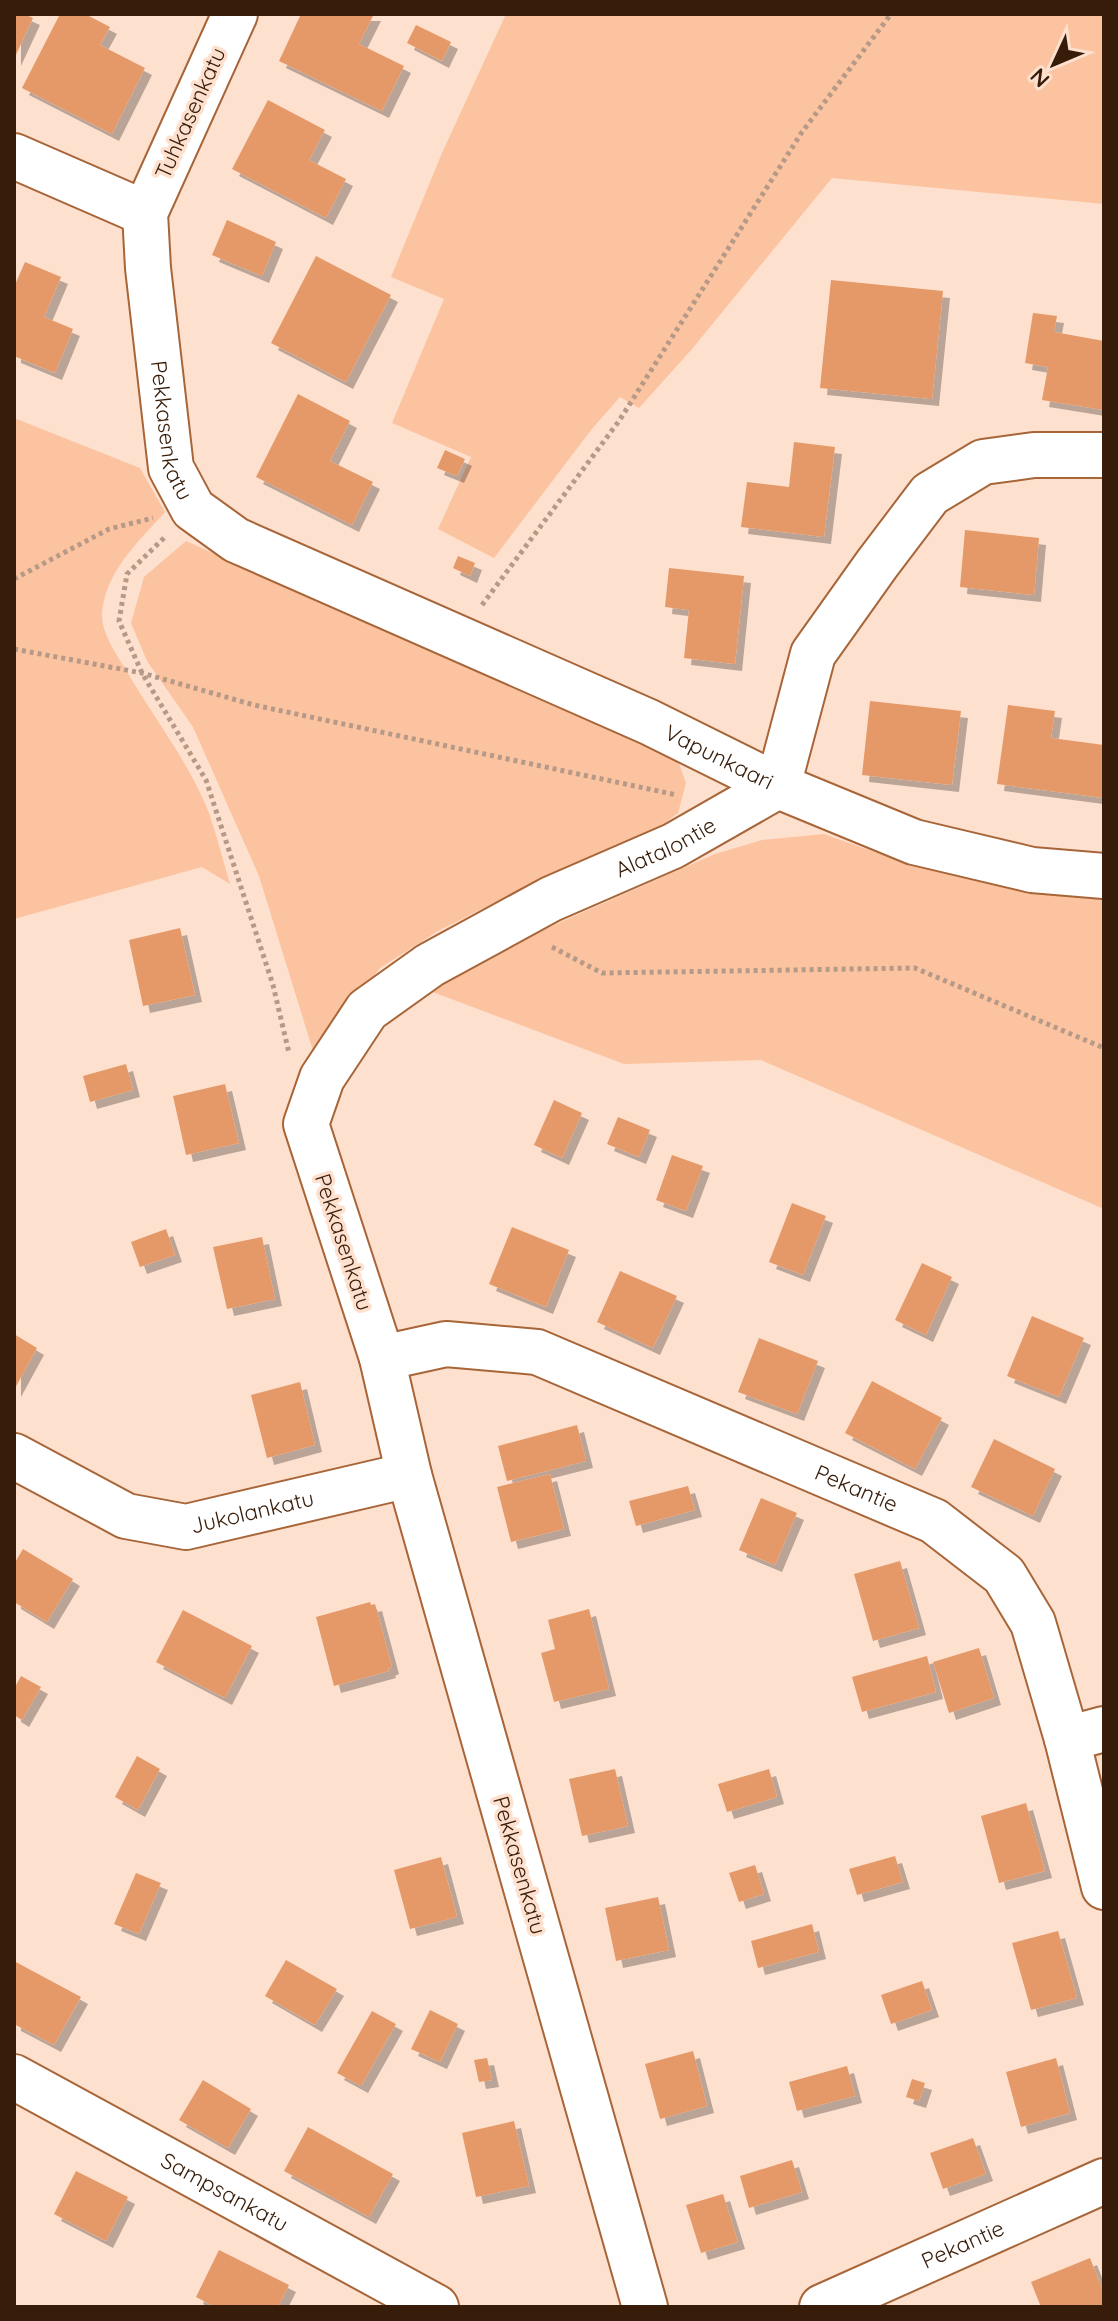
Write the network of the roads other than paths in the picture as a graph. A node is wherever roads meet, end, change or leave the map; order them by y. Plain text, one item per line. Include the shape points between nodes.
1 (235, 14) edge
2 (14, 156) edge
3 (145, 213) junction
4 (1104, 455) edge
5 (193, 509) joint
6 (778, 786) junction
7 (1104, 876) edge
8 (306, 1124) joint
9 (382, 1358) junction
10 (14, 1456) edge
11 (409, 1475) junction
12 (1086, 1734) edge
13 (1104, 1887) edge
14 (14, 2077) edge
15 (1104, 2181) edge
16 (436, 2307) edge
17 (645, 2307) edge
18 (822, 2307) edge

1 - 3 street, Tuhkasenkatu
2 - 3 street
3 - 5 street, Pekkasenkatu via 171,468
4 - 6 street, Vapunkaari via 1034,455 983,462 930,494 813,654
5 - 6 street, Vapunkaari via 236,540 649,722
6 - 7 street via 914,842 1032,870
6 - 8 street, Alatalontie via 673,846 551,899 430,965 367,1010 322,1078
8 - 9 street, Pekkasenkatu
9 - 11 street, Pekkasenkatu
9 - 12 street, Pekantie via 446,1344 537,1352 934,1521 1004,1575
10 - 11 street, Jukolankatu via 126,1516 186,1527
11 - 17 street, Pekkasenkatu
12 - 13 street, Pekantie
14 - 16 street, Sampsankatu
15 - 18 street, Pekantie

